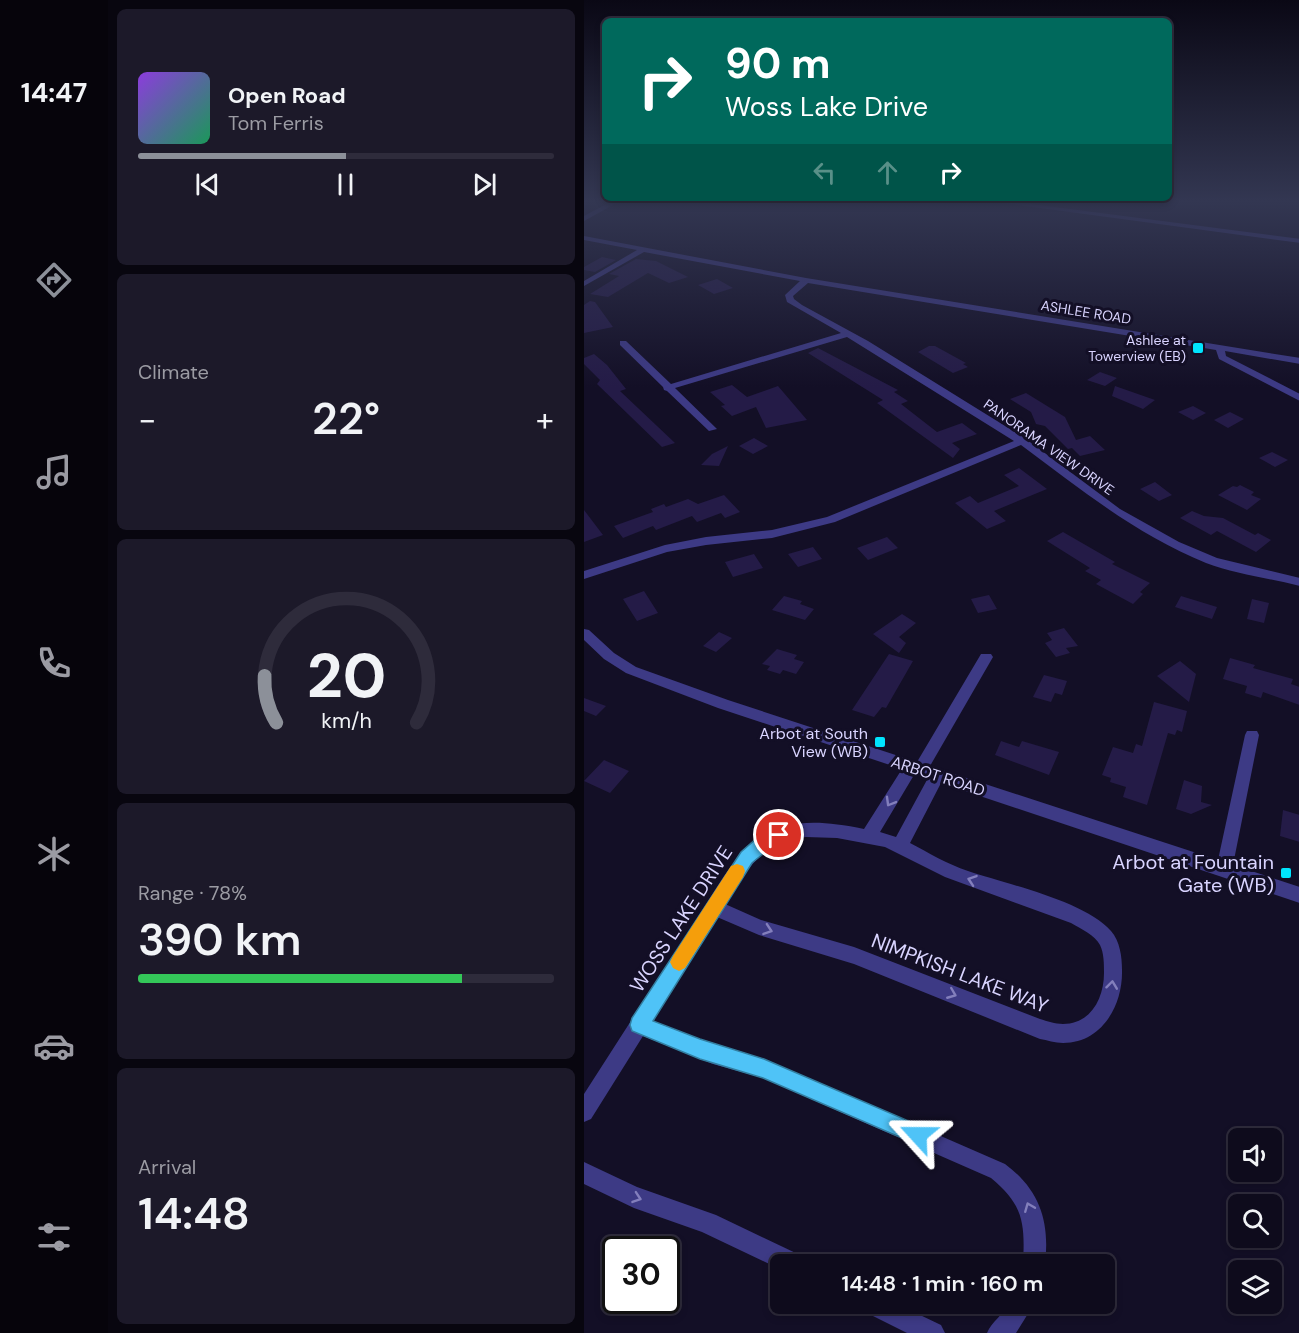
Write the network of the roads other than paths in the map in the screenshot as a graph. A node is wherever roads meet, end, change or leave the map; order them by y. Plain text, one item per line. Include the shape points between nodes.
1 (621, 262) edge
2 (709, 262) edge
3 (806, 280) junction
4 (584, 284) edge
5 (848, 334) junction
6 (623, 343) dead end
7 (1220, 348) junction
8 (1300, 361) edge
9 (668, 388) junction
10 (1300, 398) edge
11 (712, 429) dead end
12 (1022, 441) junction
13 (584, 575) edge
14 (1300, 582) edge
15 (584, 633) edge
16 (590, 646) edge
17 (986, 657) dead end
18 (1252, 735) dead end
19 (916, 769) junction
20 (937, 776) junction
21 (868, 837) junction
22 (900, 846) junction
23 (1224, 870) junction
24 (1300, 895) edge
25 (714, 907) junction
26 (639, 1025) junction
27 (584, 1112) edge
28 (584, 1173) edge
29 (773, 1254) edge
30 (1035, 1254) edge
31 (894, 1314) edge
32 (1016, 1314) edge
33 (933, 1333) edge
34 (999, 1333) edge

1 - 4 street
2 - 3 street, ASHLEE ROAD
3 - 5 street, PANORAMA VIEW DRIVE via 792,290 790,300
3 - 7 street, ASHLEE ROAD
5 - 9 street
5 - 12 street, PANORAMA VIEW DRIVE
6 - 9 street
7 - 8 street, ASHLEE ROAD
7 - 10 street via 1222,357
9 - 11 street
12 - 13 street via 831,520 772,534 665,549
12 - 14 street, PANORAMA VIEW DRIVE via 1116,511 1175,545 1213,561
15 - 16 street, ARBOT ROAD
16 - 19 street, ARBOT ROAD via 641,674
17 - 19 street
18 - 23 street
19 - 20 street, ARBOT ROAD
19 -> 21 street
20 - 22 street
20 - 23 street, ARBOT ROAD
21 - 22 street, WOSS LAKE DRIVE
21 - 25 street, WOSS LAKE DRIVE via 798,830 770,838 746,858
25 -> 22 street, NIMPKISH LAKE WAY via 1040,1029 1065,1033 1084,1029 1104,1013 1112,989 1111,951 1105,938 1088,924 954,873
23 - 24 street, ARBOT ROAD
25 - 26 street, WOSS LAKE DRIVE
26 - 27 street, WOSS LAKE DRIVE
30 -> 26 street via 1037,1242 1028,1202 1020,1189 998,1171 764,1069
28 -> 29 street
31 - 33 street
32 - 34 street

